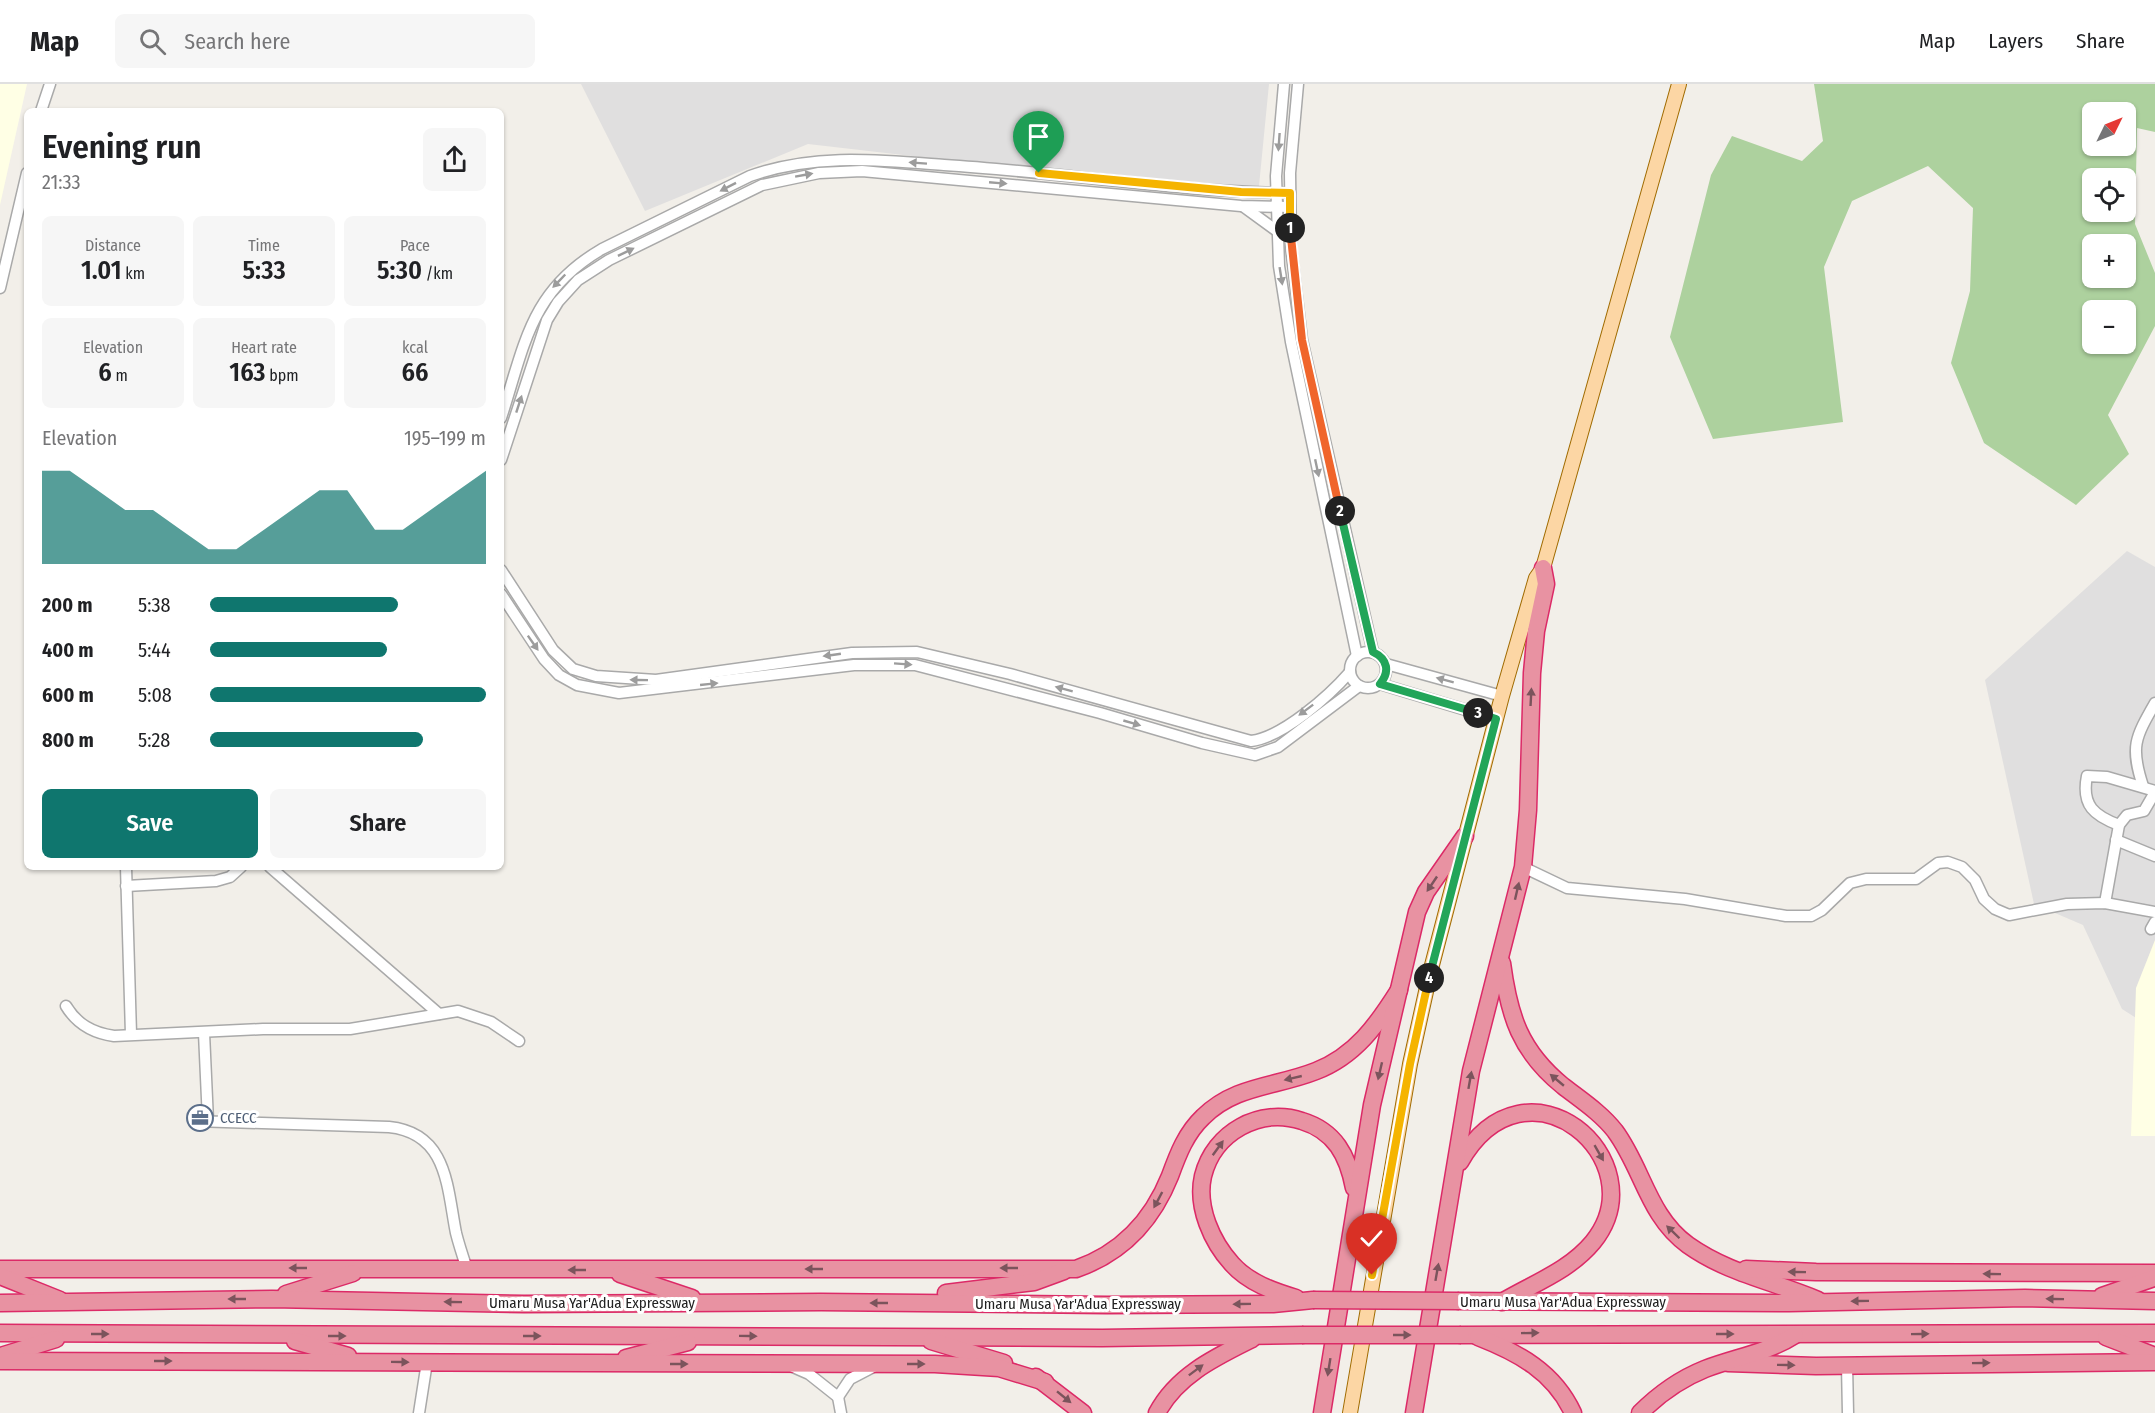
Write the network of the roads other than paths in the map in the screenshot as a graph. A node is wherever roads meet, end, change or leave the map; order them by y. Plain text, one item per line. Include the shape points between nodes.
1 (50, 84) edge
2 (1284, 84) edge
3 (1298, 84) edge
4 (1679, 84) edge
5 (41, 108) edge
6 (1276, 176) junction
7 (24, 186) edge
8 (1253, 192) junction
9 (1276, 193) junction
10 (1290, 193) junction
11 (1241, 206) junction
12 (1276, 207) junction
13 (1290, 207) junction
14 (1277, 231) junction
15 (0, 288) edge
16 (504, 409) edge
17 (504, 451) edge
18 (1344, 532) junction
19 (1332, 535) junction
20 (1544, 568) junction
21 (504, 575) edge
22 (504, 598) edge
23 (1373, 652) junction
24 (1356, 656) junction
25 (1386, 664) junction
26 (1350, 672) junction
27 (1010, 675) junction
28 (596, 676) junction
29 (1380, 684) junction
30 (1359, 686) junction
31 (1006, 688) junction
32 (594, 689) junction
33 (1502, 696) junction
34 (1105, 700) junction
35 (2155, 704) edge
36 (1100, 713) junction
37 (1496, 719) junction
38 (1206, 729) junction
39 (1202, 743) junction
40 (2143, 786) junction
41 (2155, 792) edge
42 (2119, 825) junction
43 (1465, 836) junction
44 (2116, 840) junction
45 (2155, 855) edge
46 (1523, 867) junction
47 (126, 870) edge
48 (238, 870) edge
49 (273, 870) edge
50 (126, 886) junction
51 (2105, 903) junction
52 (2155, 912) edge
53 (1502, 958) junction
54 (1399, 990) junction
55 (66, 1006) dead end
56 (439, 1014) junction
57 (204, 1033) junction
58 (131, 1034) junction
59 (519, 1041) dead end
60 (194, 1121) dead end
61 (208, 1121) junction
62 (1455, 1170) junction
63 (1356, 1196) junction
64 (1722, 1264) junction
65 (368, 1268) junction
66 (0, 1269) edge
67 (467, 1269) junction
68 (1067, 1269) junction
69 (607, 1270) junction
70 (2155, 1275) edge
71 (0, 1276) edge
72 (272, 1299) junction
73 (2091, 1299) junction
74 (1306, 1300) junction
75 (2155, 1301) edge
76 (705, 1302) junction
77 (1502, 1302) junction
78 (1821, 1302) junction
79 (0, 1303) edge
80 (70, 1303) junction
81 (909, 1303) junction
82 (0, 1333) edge
83 (2093, 1333) junction
84 (2155, 1333) edge
85 (71, 1334) junction
86 (277, 1335) junction
87 (712, 1335) junction
88 (1466, 1335) junction
89 (1796, 1335) junction
90 (916, 1336) junction
91 (1256, 1337) junction
92 (2155, 1356) edge
93 (0, 1359) edge
94 (367, 1361) junction
95 (427, 1362) junction
96 (2155, 1362) edge
97 (1728, 1363) junction
98 (605, 1364) junction
99 (788, 1364) junction
100 (881, 1364) junction
101 (1847, 1365) junction
102 (1045, 1382) junction
103 (838, 1397) junction
104 (419, 1413) edge
105 (841, 1413) edge
106 (1083, 1413) edge
107 (1157, 1413) edge
108 (1322, 1413) edge
109 (1350, 1413) edge
110 (1414, 1413) edge
111 (1574, 1413) edge
112 (1640, 1413) edge
113 (1848, 1413) edge

1 - 5 street
2 -> 6 street
3 - 10 street
4 - 20 main road
6 - 8 street via 1267,187
6 - 9 street
7 - 15 street
8 - 9 street
8 -> 16 street via 971,166 844,159 772,168 602,249 561,278 534,318
9 - 10 street
9 - 12 street
10 - 13 street
11 - 12 street
11 - 14 street
17 -> 11 street via 547,320 567,290 609,260 762,185 819,172 862,171
12 - 13 street
12 - 14 street
13 - 18 street via 1302,340
14 -> 19 street via 1292,342
18 - 19 street
18 - 23 street
19 - 24 street
20 - 33 main road via 1536,578
46 -> 20 highway via 1532,673 1546,584
21 - 28 street via 553,650 573,669
22 -> 32 street via 551,667 566,680
23 - 24 street
23 - 25 street
24 - 26 street
25 - 29 street via 1387,673
33 -> 25 street
26 - 30 street
26 -> 38 street via 1323,698 1269,736 1240,740
27 -> 28 street via 929,654 878,651 656,680
27 - 31 street
34 -> 27 street
28 - 32 street
29 - 30 street via 1368,689
29 - 37 street
30 - 39 street via 1270,751 1246,754
32 -> 31 street via 638,692 898,663 926,666
31 - 36 street
33 - 37 main road
34 - 36 street
34 - 38 street
35 - 40 street via 2134,749
36 -> 39 street
37 - 43 main road
38 - 39 street
40 - 41 street
40 - 42 street via 2087,776 2093,812
41 - 42 street via 2144,811 2127,815
42 - 44 street
43 -> 54 highway via 1426,892 1417,912
43 - 109 main road via 1410,1064
44 - 45 street
44 - 51 street
46 - 51 street via 1567,888 1685,899 1786,916 1811,916 1850,883 1866,879 1916,879 1938,863 1962,867 1975,880 1984,899 2009,915 2067,904
53 -> 46 highway
47 - 50 street
48 - 50 street via 216,881
49 - 56 street
50 - 58 street
51 - 52 street
62 -> 53 highway via 1471,1071
64 -> 53 highway via 1672,1232 1653,1207 1614,1129 1554,1079 1533,1056 1509,1008
54 -> 63 highway
54 -> 68 highway via 1373,1030 1343,1058 1314,1072 1244,1090 1214,1107 1184,1142 1160,1198 1141,1227 1099,1259
55 - 58 street via 92,1031 114,1036
56 - 57 street via 350,1029
56 - 59 street via 458,1011 476,1015
57 - 58 street
57 - 61 street
60 - 61 street
61 - 67 street via 389,1127 413,1132 438,1157
62 -> 77 highway via 1483,1130 1509,1115 1523,1113 1553,1115 1575,1126 1597,1147 1604,1160 1609,1202 1594,1240 1568,1266
110 -> 62 highway
74 -> 63 highway via 1250,1279 1220,1248 1203,1210 1203,1177 1208,1163 1229,1134 1244,1124 1278,1116 1295,1118 1313,1125 1338,1144 1349,1164
63 -> 108 highway
70 -> 64 highway via 1760,1271
64 - 78 highway via 1742,1275
65 -> 66 highway
65 - 67 highway
65 - 72 highway
69 -> 67 highway
68 -> 69 highway
68 - 81 highway via 1035,1282 933,1294
69 - 76 highway
70 - 73 highway
71 - 80 highway
76 -> 72 highway, Umaru Musa Yar'Adua Expressway via 524,1304
72 -> 80 highway, Umaru Musa Yar'Adua Expressway
73 - 75 highway, Umaru Musa Yar'Adua Expressway
73 -> 78 highway, Umaru Musa Yar'Adua Expressway
74 - 77 highway, Umaru Musa Yar'Adua Expressway, bridge
74 -> 81 highway, Umaru Musa Yar'Adua Expressway via 1273,1304
81 -> 76 highway, Umaru Musa Yar'Adua Expressway
77 - 78 highway, Umaru Musa Yar'Adua Expressway
79 - 80 highway, Umaru Musa Yar'Adua Expressway
82 - 85 highway, Umaru Musa Yar'Adua Expressway
83 - 84 highway, Umaru Musa Yar'Adua Expressway
89 -> 83 highway, Umaru Musa Yar'Adua Expressway
83 - 92 highway
85 -> 86 highway, Umaru Musa Yar'Adua Expressway
85 - 93 highway
86 -> 87 highway, Umaru Musa Yar'Adua Expressway
86 - 94 highway
87 -> 90 highway, Umaru Musa Yar'Adua Expressway
87 - 98 highway
88 -> 89 highway, Umaru Musa Yar'Adua Expressway
91 -> 88 highway, Umaru Musa Yar'Adua Expressway, bridge
88 - 111 highway via 1520,1355 1537,1367 1559,1389
89 - 97 highway via 1772,1349
90 - 91 highway, Umaru Musa Yar'Adua Expressway
90 - 102 highway via 1009,1364
107 -> 91 highway via 1189,1375
93 -> 94 highway
94 -> 95 highway
95 - 98 highway
95 - 104 street
101 -> 96 highway
97 -> 101 highway
97 - 112 highway via 1680,1381
98 -> 99 highway
99 - 100 highway
99 - 103 street via 809,1374
100 -> 102 highway via 999,1368
100 - 103 street via 850,1379
101 - 113 street
102 -> 106 highway
103 - 105 street

